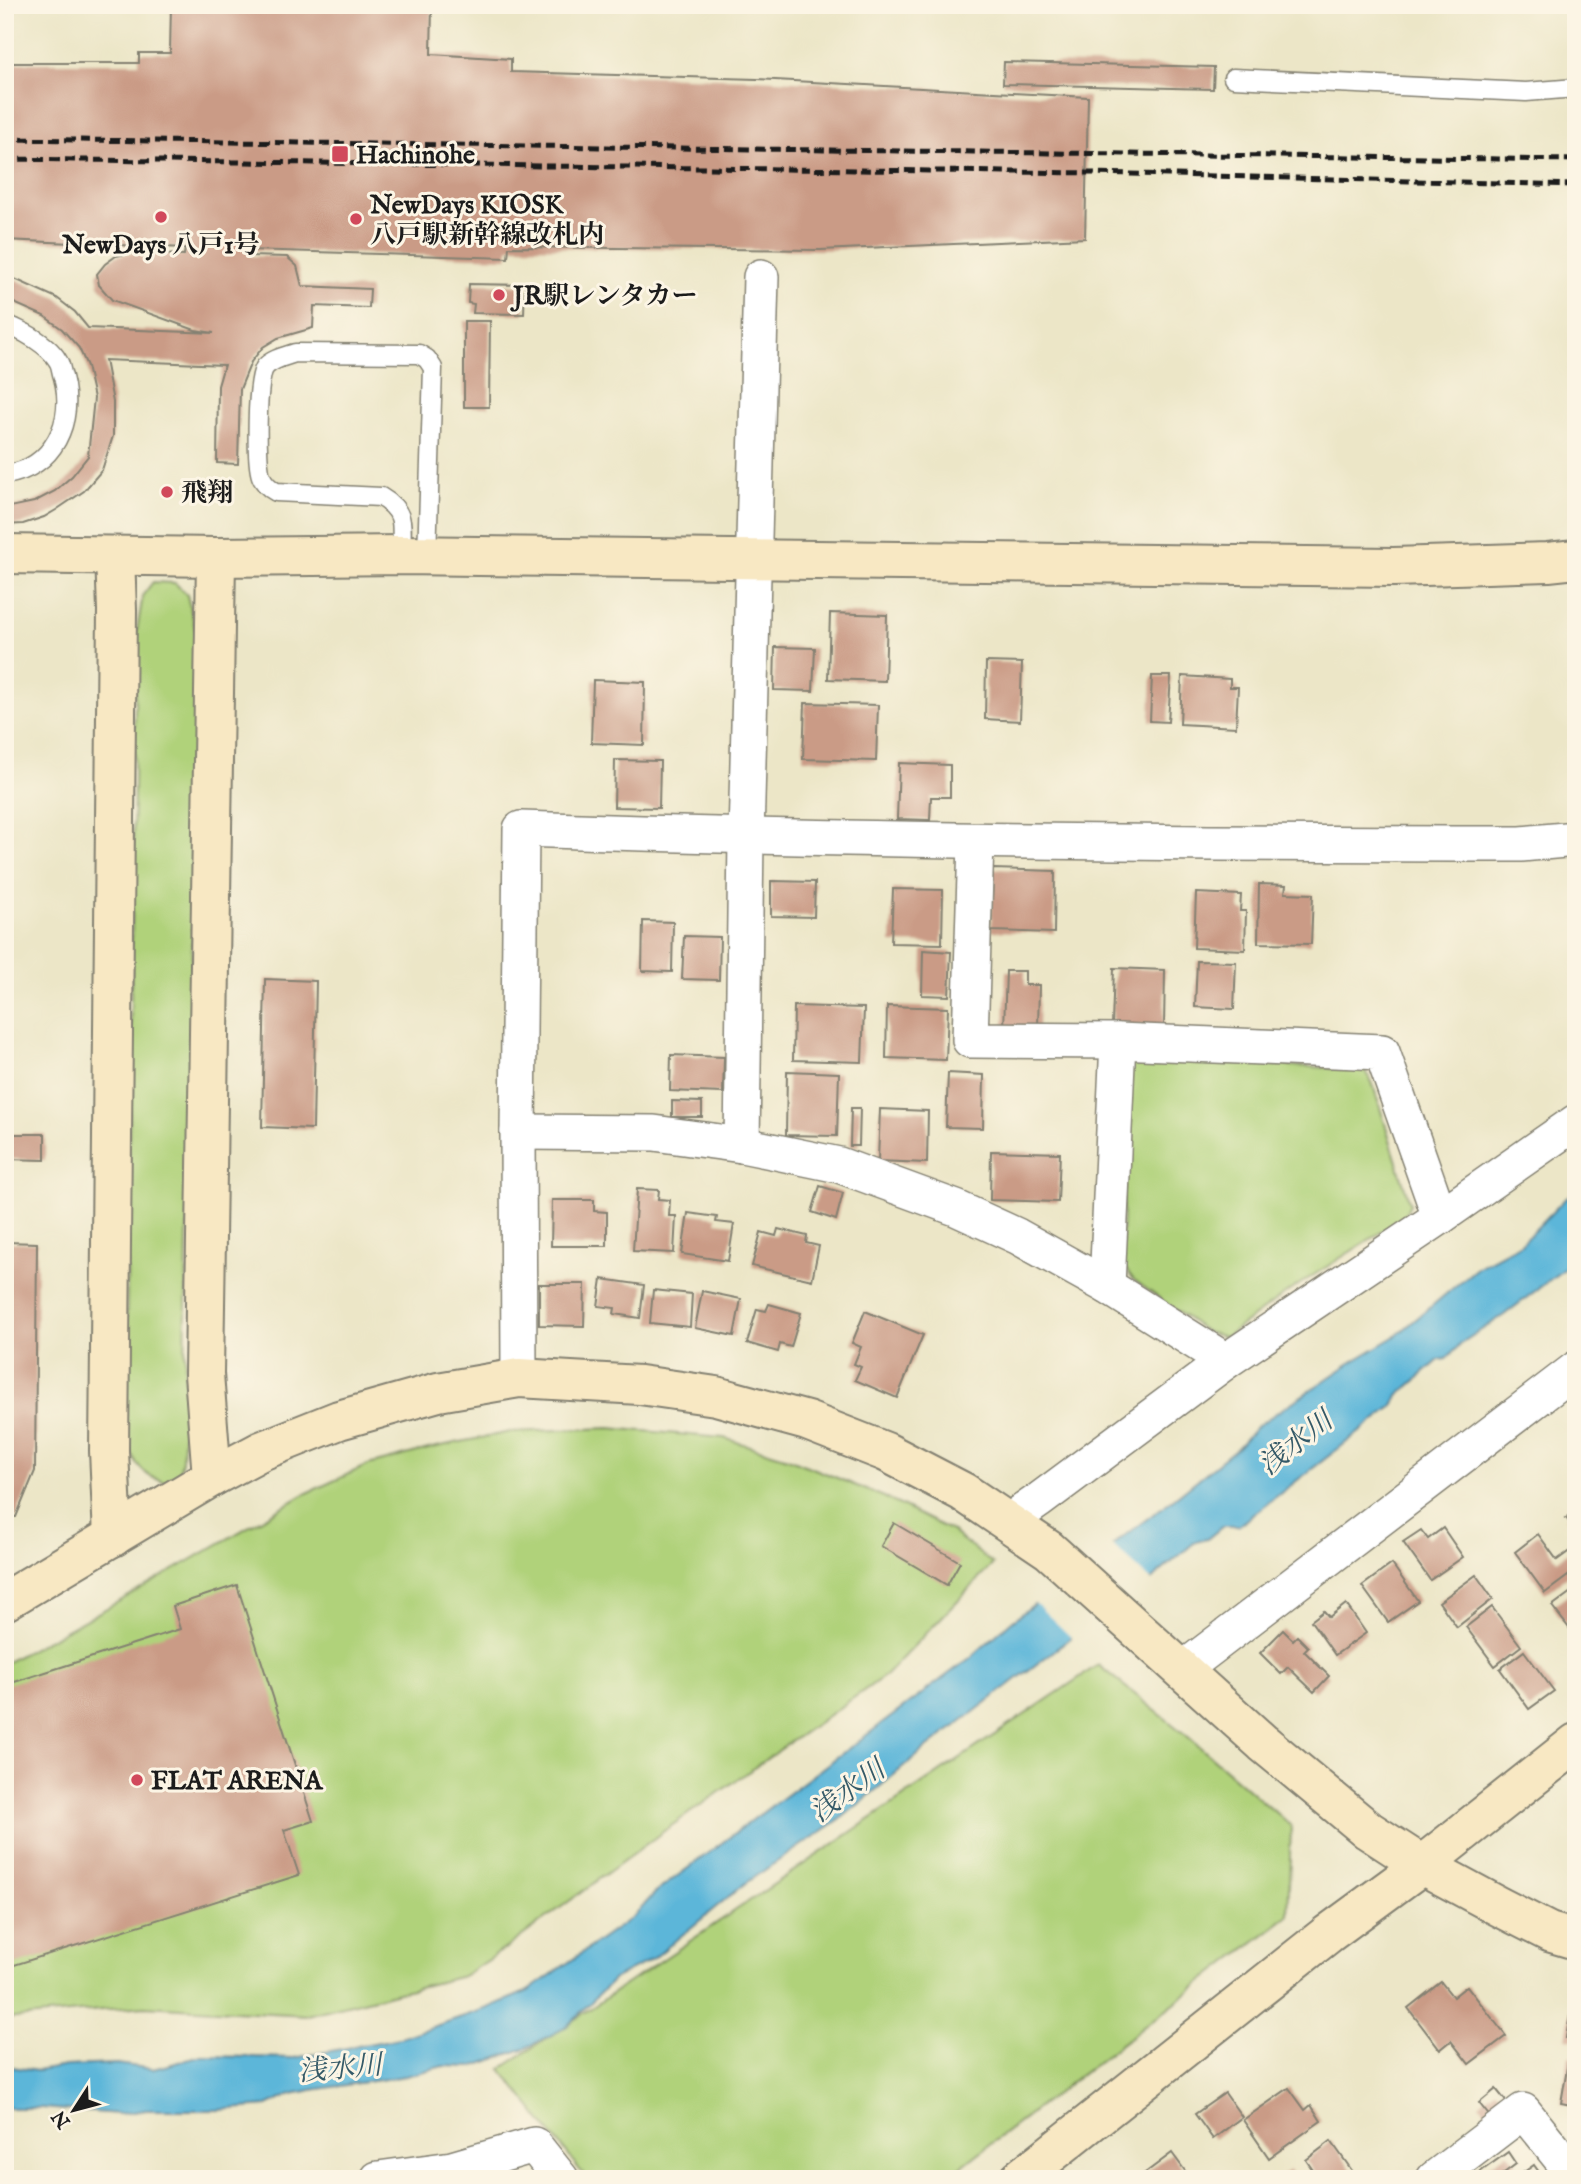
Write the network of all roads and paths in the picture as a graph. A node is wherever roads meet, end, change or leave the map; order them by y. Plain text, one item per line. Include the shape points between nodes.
1 (1233, 78) dead end
2 (1576, 88) edge
3 (761, 278) dead end
4 (5, 325) edge
5 (5, 475) edge
6 (5, 554) edge
7 (115, 556) junction
8 (414, 556) junction
9 (216, 557) junction
10 (1576, 559) edge
11 (753, 560) junction
12 (746, 837) junction
13 (1576, 838) edge
14 (976, 841) junction
15 (1118, 1041) junction
16 (1576, 1122) edge
17 (519, 1132) junction
18 (742, 1145) junction
19 (1440, 1217) junction
20 (1107, 1286) junction
21 (1226, 1361) junction
22 (1576, 1369) edge
23 (519, 1378) junction
24 (212, 1477) junction
25 (1008, 1522) junction
26 (113, 1537) junction
27 (5, 1601) edge
28 (1182, 1670) junction
29 (1576, 1743) edge
30 (1422, 1865) junction
31 (1576, 1940) edge
32 (452, 2174) edge
33 (1576, 2177) edge
34 (378, 2179) edge
35 (561, 2179) edge
36 (1018, 2179) edge
37 (1434, 2179) edge

1 - 2 lane via 1526,92
3 - 11 street
4 - 5 lane via 36,339 58,361 68,395 65,425 54,447 18,474
6 - 7 street
7 - 9 street
7 - 26 street via 109,1451
8 - 8 lane via 399,511 381,497 276,492 267,487 258,462 259,385 265,367 296,353 419,354 427,359 433,368
8 - 9 street
8 - 11 street
9 - 24 street via 204,1374
10 - 11 street via 1394,567
11 - 12 street
12 - 14 street
12 - 17 street via 522,829
12 - 18 street
13 - 14 street via 1521,844
14 - 15 street via 970,1040
15 - 19 street via 1382,1052
15 - 20 street
16 - 19 street
17 - 18 street via 654,1133
17 - 23 street
18 - 20 street via 839,1165 956,1208
19 - 21 street
20 - 21 street
21 - 25 street
22 - 28 street
23 - 24 street via 438,1392 339,1420 261,1451
23 - 25 street via 640,1385 716,1396 807,1421 886,1452 963,1492
24 - 26 street
25 - 28 street via 1049,1550
26 - 27 street
28 - 30 street via 1365,1828
29 - 30 street
30 - 31 street via 1549,1932
30 - 36 street
32 - 34 street
32 - 35 street via 534,2145
33 - 37 street via 1523,2111

